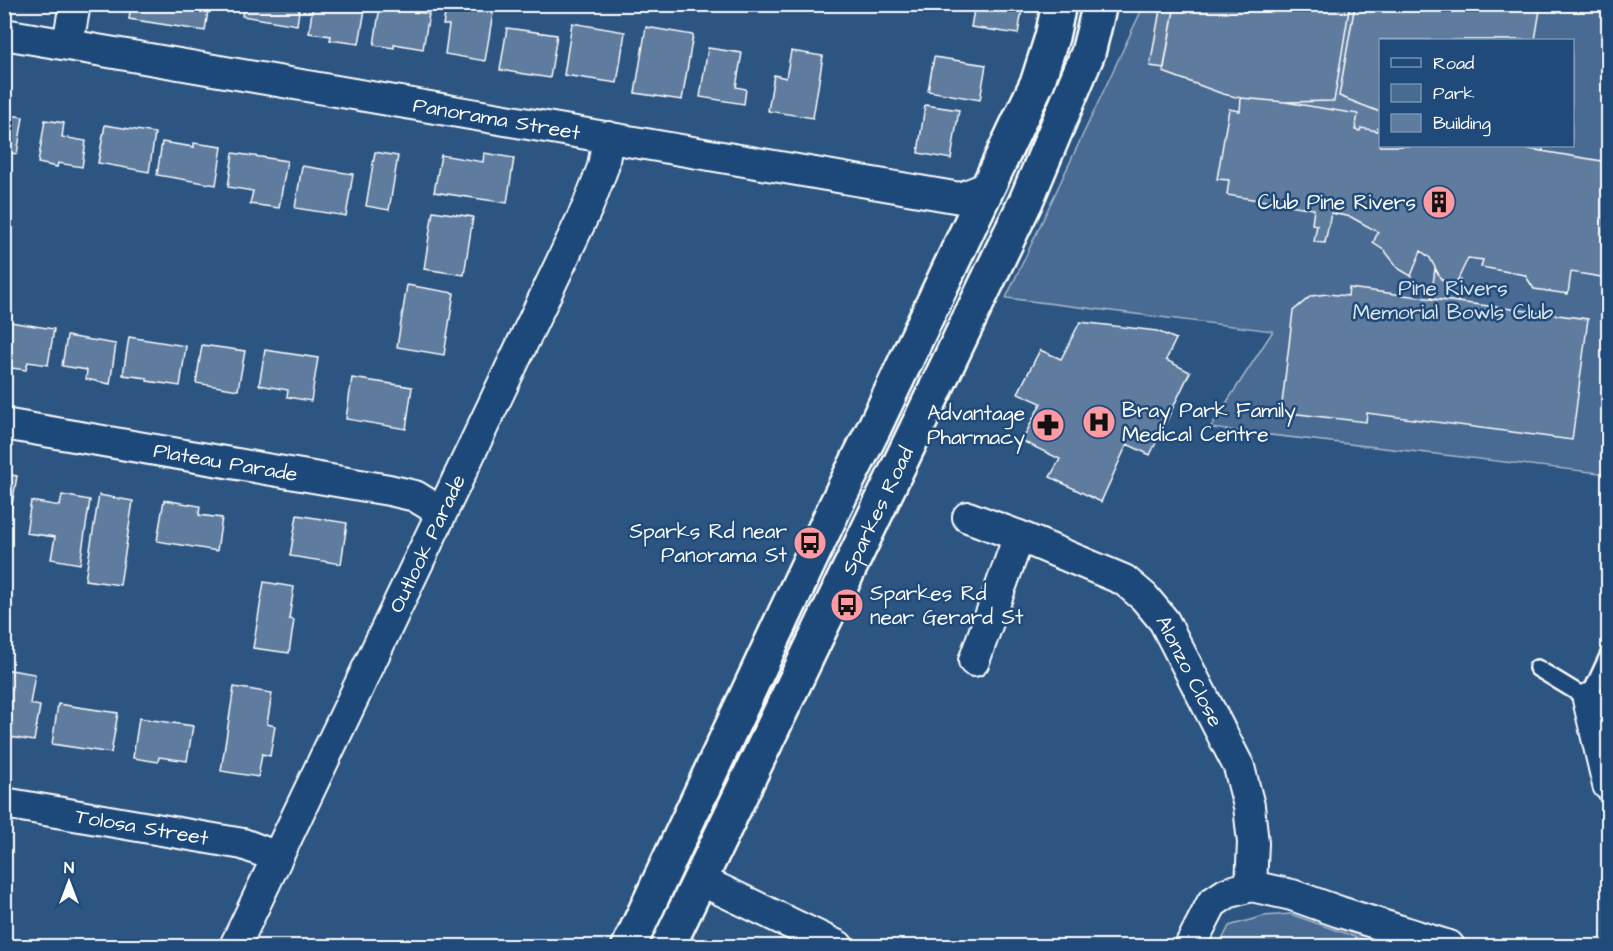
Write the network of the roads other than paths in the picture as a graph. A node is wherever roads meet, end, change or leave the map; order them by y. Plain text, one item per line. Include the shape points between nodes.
1 (75, 4) edge
2 (1059, 4) edge
3 (1100, 4) edge
4 (4, 34) edge
5 (68, 43) junction
6 (608, 137) junction
7 (986, 188) junction
8 (4, 424) edge
9 (441, 512) junction
10 (968, 517) dead end
11 (1019, 536) junction
12 (1608, 656) edge
13 (974, 661) dead end
14 (1537, 668) dead end
15 (1588, 699) junction
16 (1608, 785) edge
17 (4, 803) edge
18 (277, 857) junction
19 (700, 880) junction
20 (1251, 886) junction
21 (235, 946) edge
22 (629, 946) edge
23 (668, 946) edge
24 (838, 946) edge
25 (1190, 946) edge
26 (1449, 946) edge

1 - 5 street
2 - 7 street, Sparkes Road via 1038,81
3 - 19 street, Sparkes Road via 1088,53 1026,201
4 - 5 street, Panorama Street
5 - 6 street, Panorama Street
6 - 7 street, Panorama Street via 960,198
6 - 9 street, Outlook Parade via 603,166 588,206
7 - 22 street, Sparkes Road
8 - 9 street, Plateau Parade via 389,490 415,496
9 - 18 street, Outlook Parade
10 - 11 street, Alonzo Close
11 - 13 street
11 - 20 street, Alonzo Close via 1124,580 1164,621 1239,767 1253,843
12 - 15 lane
14 - 15 lane
15 - 16 street
17 - 18 street, Tolosa Street via 243,844
18 - 21 street, Outlook Parade
19 - 23 street, Sparkes Road
19 - 24 street
20 - 25 street via 1227,893 1212,903
20 - 26 street via 1293,895

